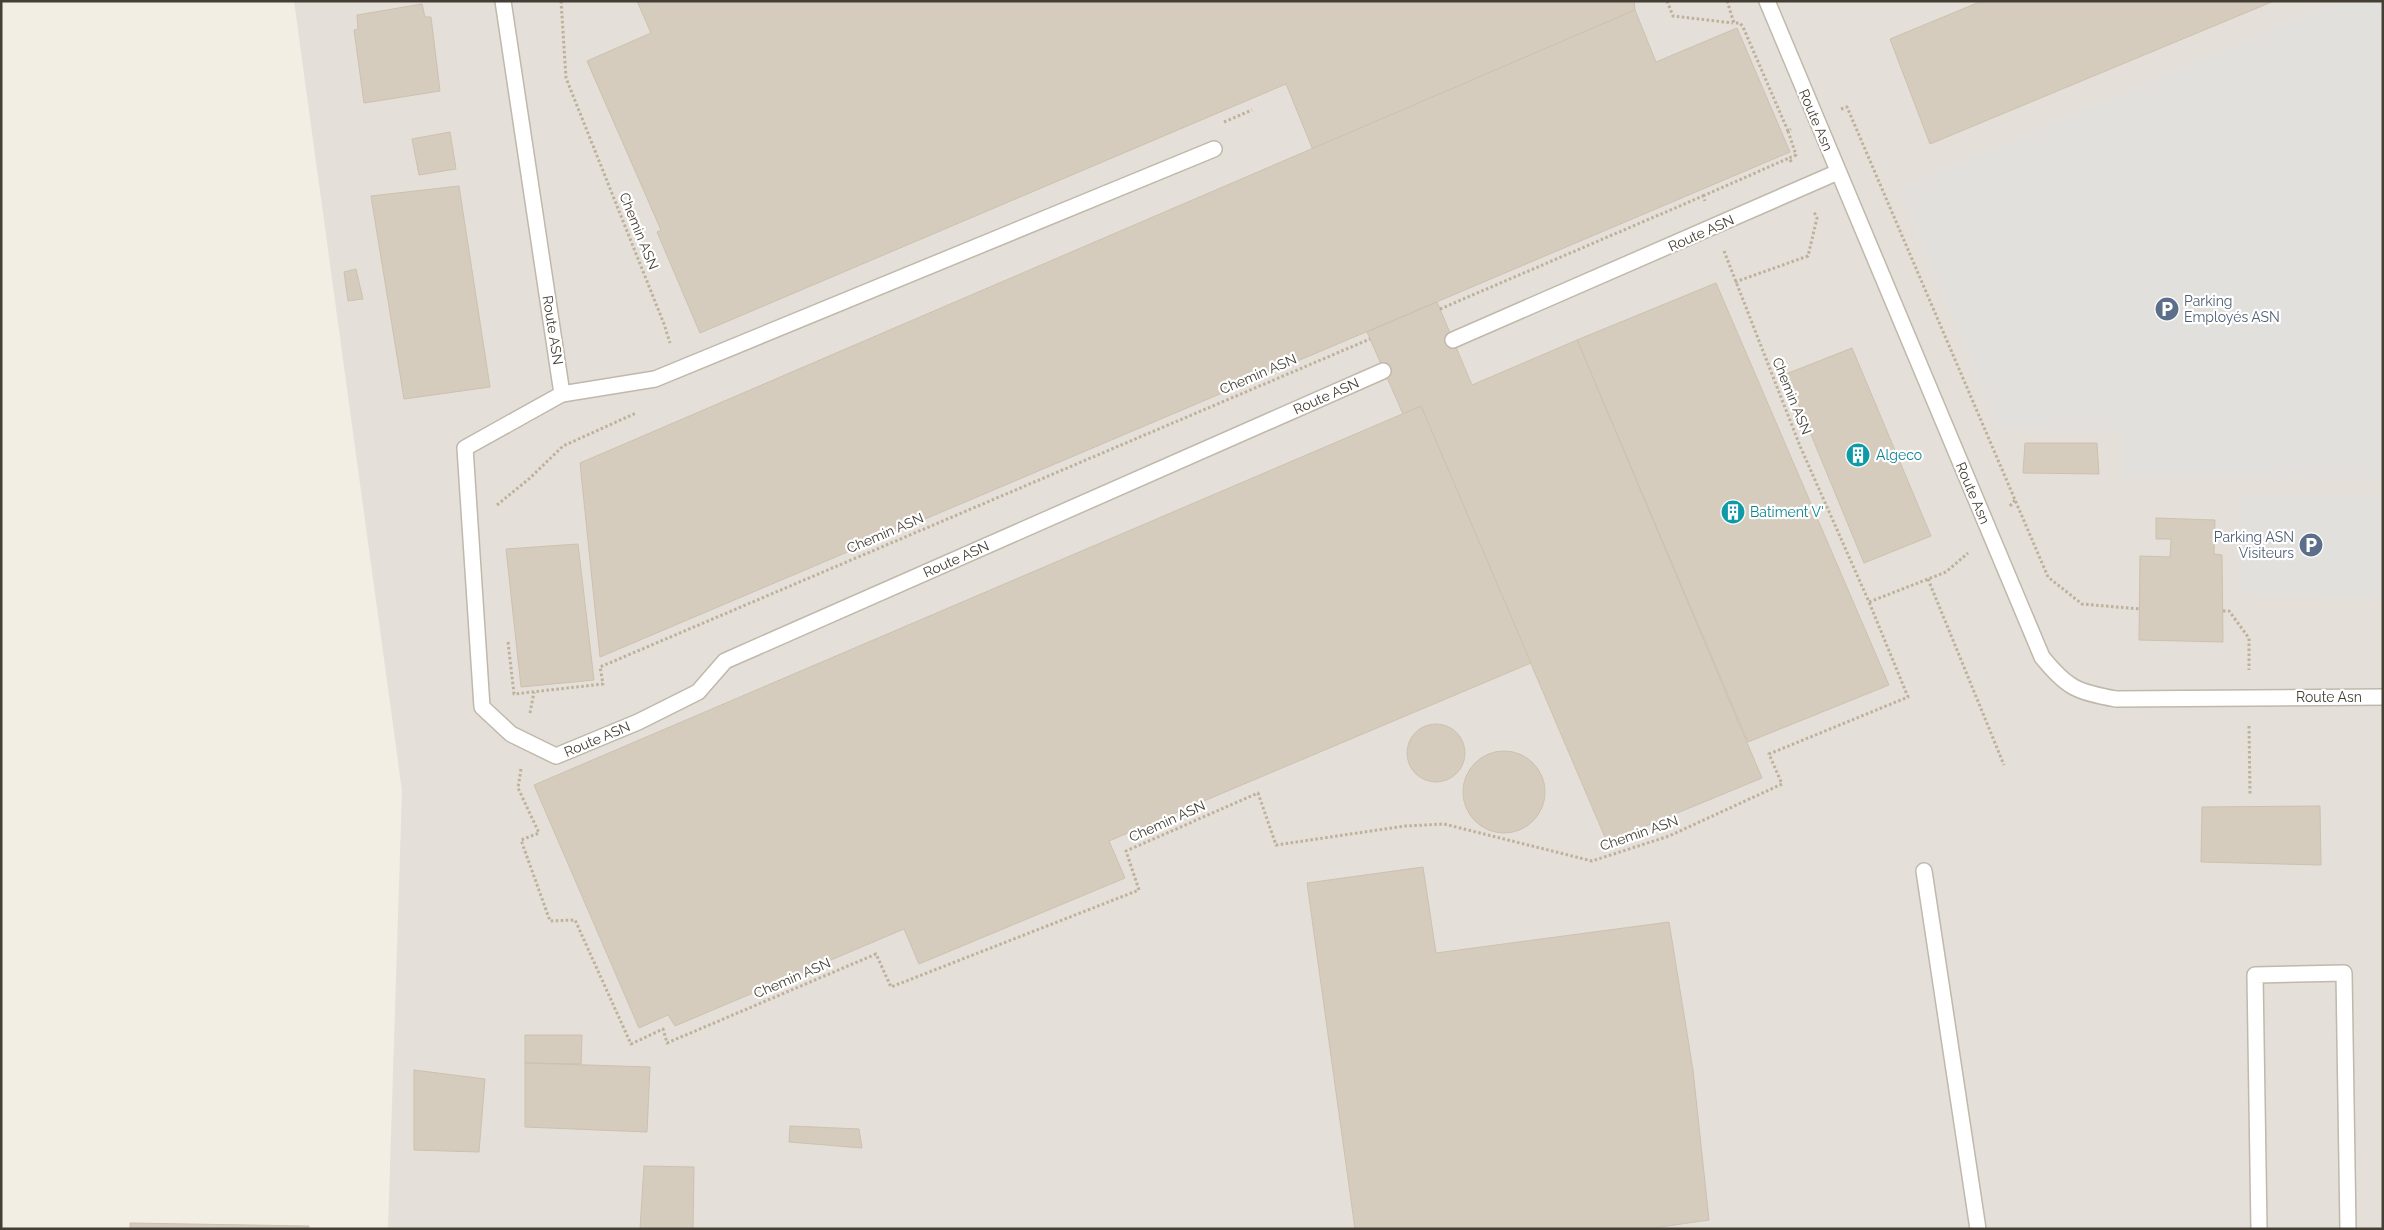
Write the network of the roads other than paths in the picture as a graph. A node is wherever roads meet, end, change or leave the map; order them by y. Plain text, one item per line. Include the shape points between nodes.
1 (503, 1) edge
2 (1766, 1) edge
3 (1214, 149) dead end
4 (1838, 172) junction
5 (1453, 340) dead end
6 (1383, 371) dead end
7 (562, 394) junction
8 (2383, 697) edge
9 (1924, 870) dead end
10 (1978, 1229) edge
11 (2259, 1229) edge
12 (2348, 1229) edge

1 - 7 lane, Route ASN
2 - 4 lane, Route Asn
3 - 7 lane via 655,379
4 - 5 lane, Route ASN
4 - 8 lane, Route Asn via 2042,657 2070,687 2116,699
6 - 7 lane, Route ASN via 725,661 698,692 638,722 556,756 511,734 482,707 465,448
9 - 10 lane
11 - 12 lane via 2255,975 2344,973

